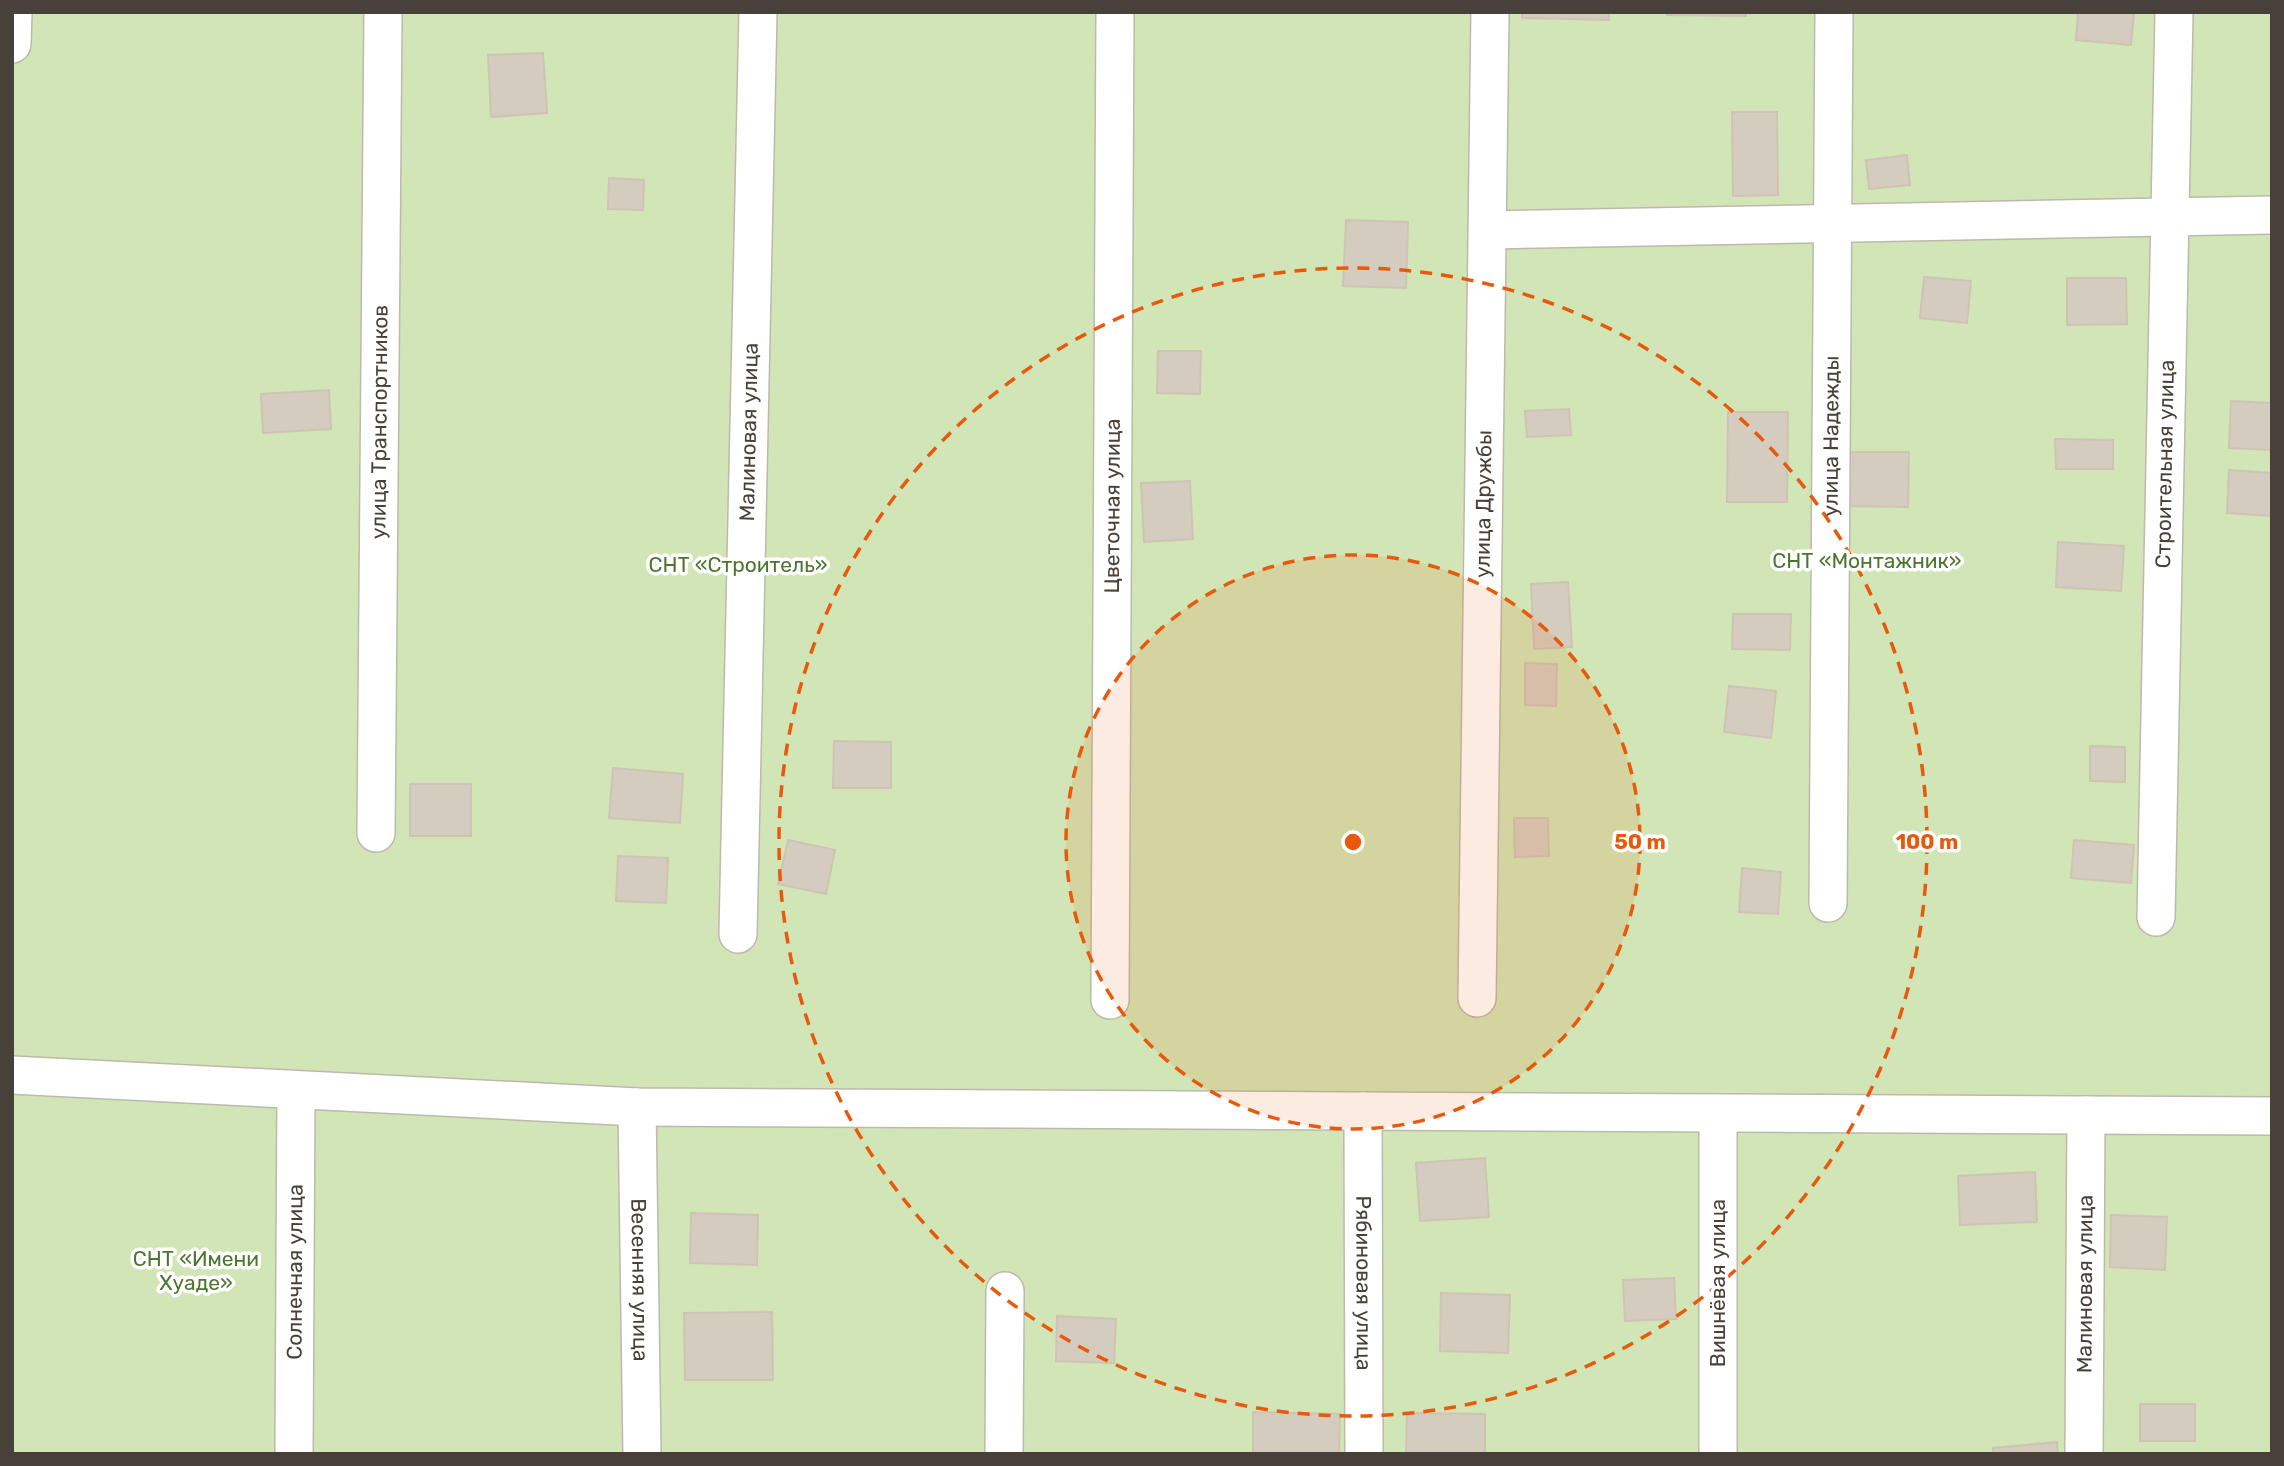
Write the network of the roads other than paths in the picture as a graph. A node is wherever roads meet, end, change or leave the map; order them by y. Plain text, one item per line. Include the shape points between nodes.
1 (13, 12) edge
2 (383, 12) edge
3 (758, 12) edge
4 (1115, 12) edge
5 (1490, 12) edge
6 (1835, 12) edge
7 (2174, 12) edge
8 (12, 44) edge
9 (2272, 215) edge
10 (2171, 217) junction
11 (1832, 223) junction
12 (1489, 230) junction
13 (376, 833) dead end
14 (1828, 903) dead end
15 (2156, 917) dead end
16 (738, 934) dead end
17 (1477, 998) dead end
18 (1110, 1000) dead end
19 (12, 1076) edge
20 (296, 1091) junction
21 (637, 1107) junction
22 (1363, 1111) junction
23 (1718, 1113) junction
24 (2086, 1115) junction
25 (2272, 1116) edge
26 (1004, 1291) dead end
27 (294, 1454) edge
28 (642, 1454) edge
29 (1004, 1454) edge
30 (1364, 1454) edge
31 (1718, 1454) edge
32 (2084, 1454) edge

1 - 8 street
2 - 13 street, улица Транспортников
3 - 16 street, Малиновая улица
4 - 18 street, Цветочная улица
5 - 12 street, улица Дружбы
6 - 11 street, улица Надежды
7 - 10 street, Строительная улица
9 - 10 street
10 - 11 street
10 - 15 street, Строительная улица
11 - 12 street
11 - 14 street, улица Надежды
12 - 17 street, улица Дружбы
19 - 20 street
20 - 21 street
20 - 27 street, Солнечная улица
21 - 22 street
21 - 28 street, Весенняя улица
22 - 23 street
22 - 30 street, Рябиновая улица
23 - 24 street
23 - 31 street, Вишнёвая улица
24 - 25 street
24 - 32 street, Малиновая улица
26 - 29 street

